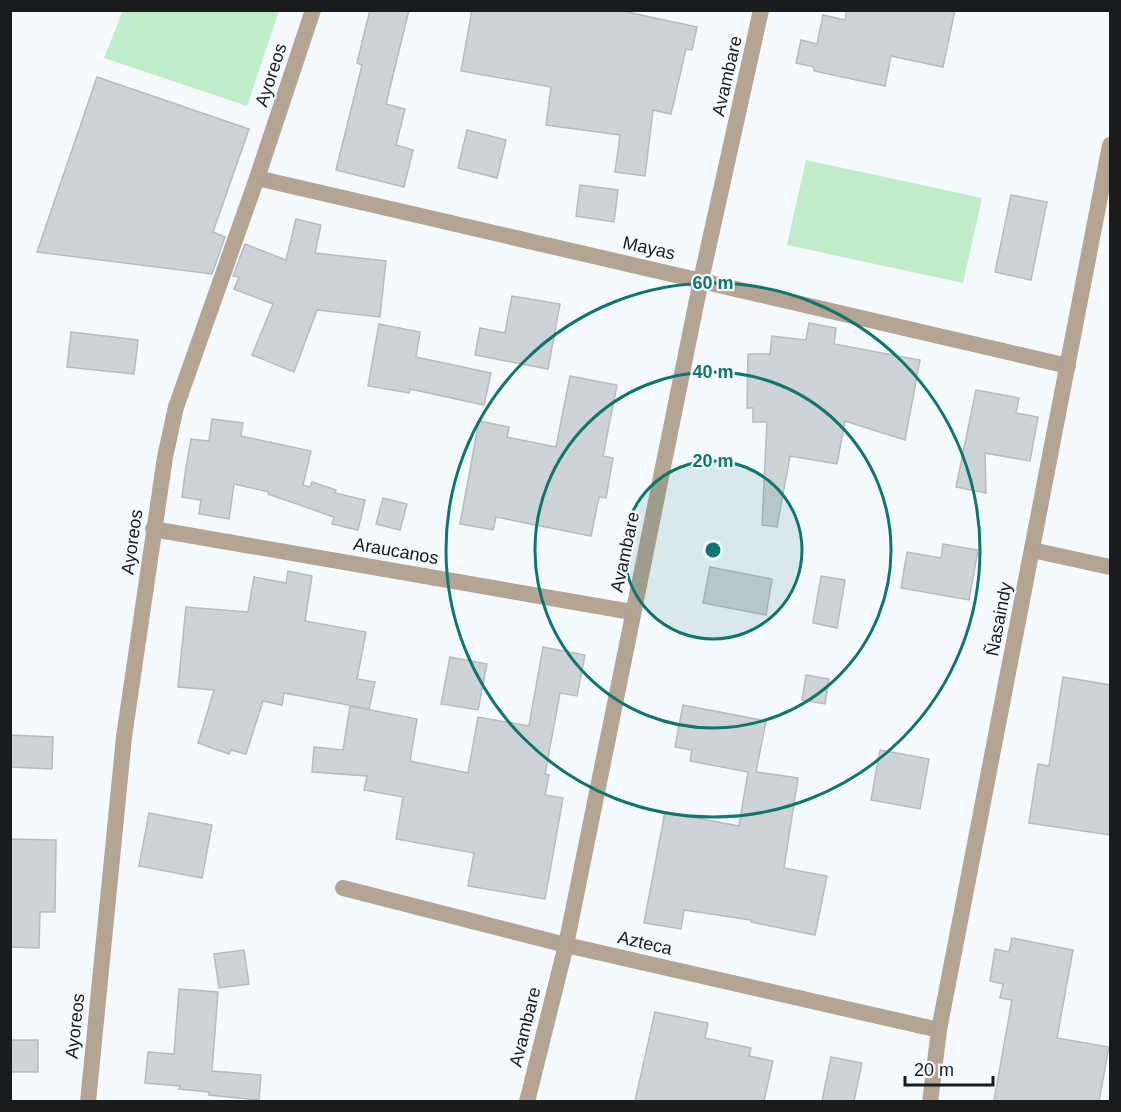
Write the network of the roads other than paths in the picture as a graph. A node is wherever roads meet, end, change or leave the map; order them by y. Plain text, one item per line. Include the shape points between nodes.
1 (312, 10) edge
2 (761, 10) edge
3 (1110, 145) edge
4 (257, 178) junction
5 (701, 280) junction
6 (1068, 366) junction
7 (153, 529) junction
8 (1032, 550) junction
9 (1110, 567) edge
10 (632, 612) junction
11 (343, 888) dead end
12 (566, 945) junction
13 (939, 1030) junction
14 (87, 1101) edge
15 (527, 1101) edge
16 (930, 1101) edge

1 - 4 street, Ayoreos
2 - 5 street, Avambare
3 - 6 street, Ñasaindy
4 - 5 street, Mayas
4 - 7 street, Ayoreos via 176,407
5 - 6 street, Mayas
5 - 10 street, Avambare
6 - 8 street, Ñasaindy
7 - 10 street, Araucanos
7 - 14 street, Ayoreos via 124,737
8 - 9 street
8 - 13 street, Ñasaindy
10 - 12 street, Avambare
11 - 12 street, Azteca
12 - 13 street, Azteca
12 - 15 street, Avambare
13 - 16 street, Ñasaindy

